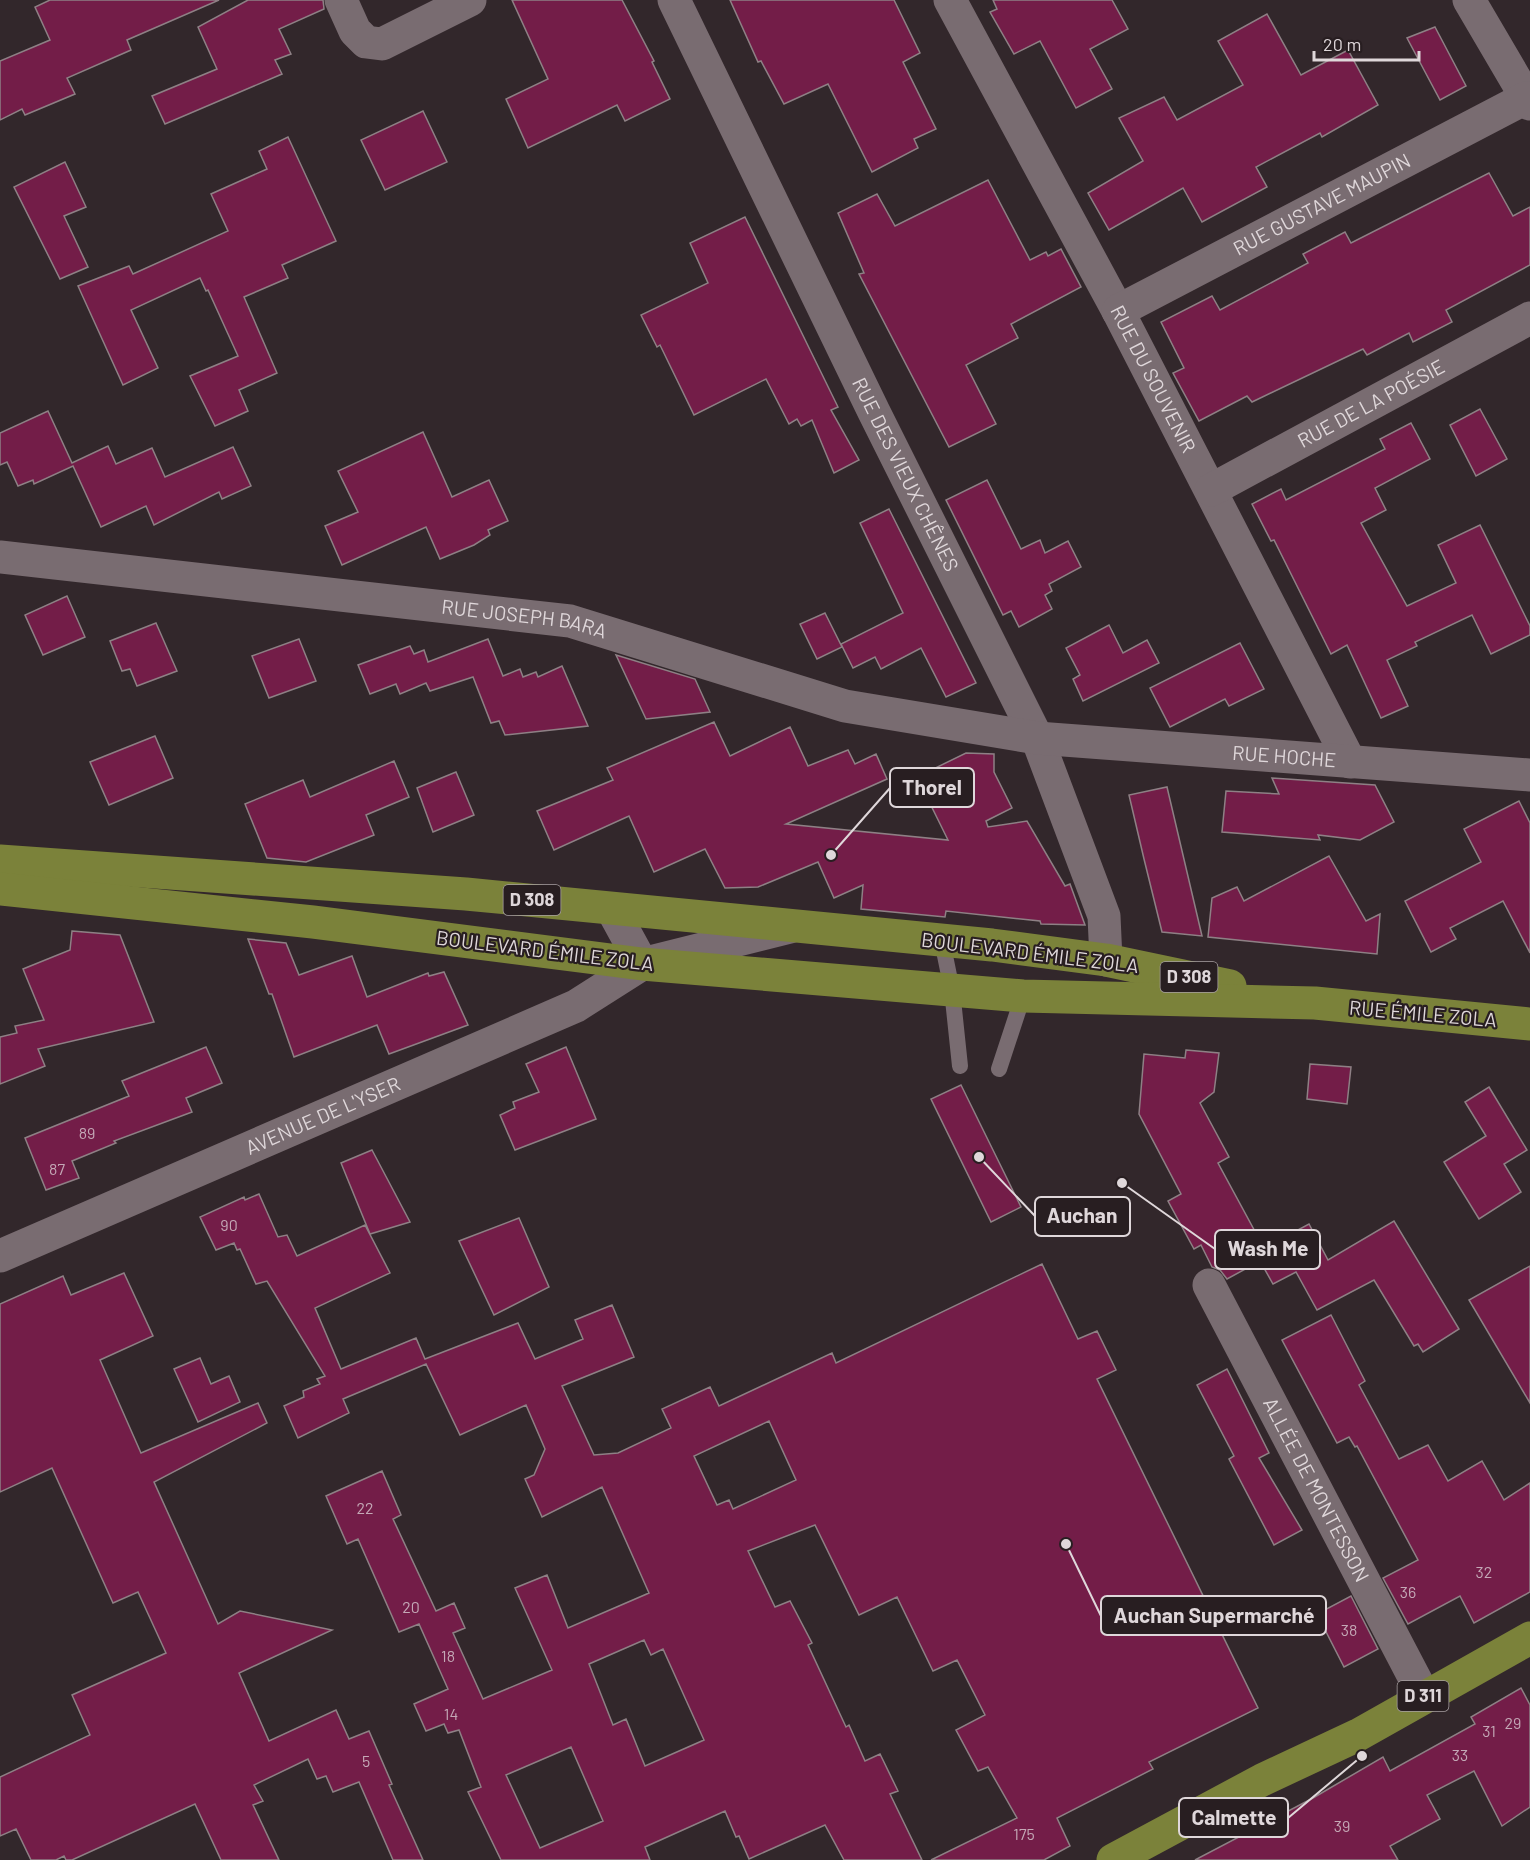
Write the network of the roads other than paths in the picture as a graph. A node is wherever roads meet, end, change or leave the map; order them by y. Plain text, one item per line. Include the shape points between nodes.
1 (341, 0) edge
2 (470, 0) edge
3 (674, 0) edge
4 (950, 0) edge
5 (1469, 0) edge
6 (1528, 101) edge
7 (1118, 311) junction
8 (1530, 318) edge
9 (1211, 490) junction
10 (0, 557) edge
11 (1037, 738) junction
12 (1350, 762) junction
13 (1530, 775) edge
14 (0, 861) edge
15 (0, 889) edge
16 (612, 909) junction
17 (790, 927) junction
18 (942, 940) junction
19 (1106, 960) junction
20 (642, 964) junction
21 (951, 990) junction
22 (1023, 996) junction
23 (1315, 1003) junction
24 (1530, 1024) edge
25 (960, 1066) dead end
26 (999, 1069) dead end
27 (0, 1256) edge
28 (1209, 1285) dead end
29 (1530, 1638) edge
30 (1424, 1696) junction
31 (1113, 1860) edge

1 - 2 street via 355,31 366,42 382,44
3 - 11 street, RUE DES VIEUX CHÊNES
4 - 7 street, RUE DU SOUVENIR
5 - 6 street
6 - 7 street, RUE GUSTAVE MAUPIN
7 - 9 street, RUE DU SOUVENIR
8 - 9 street, RUE DE LA POÉSIE
9 - 12 street, RUE DU SOUVENIR
10 - 11 street, RUE JOSEPH BARA via 570,621 845,706
11 - 12 street, RUE HOCHE
11 - 19 street, RUE DES VIEUX CHÊNES via 1104,916
12 - 13 street, RUE HOCHE
14 - 16 main road, BOULEVARD ÉMILE ZOLA / D 308 via 466,894
15 - 20 main road, BOULEVARD ÉMILE ZOLA / D 308 via 313,922
16 - 17 main road, BOULEVARD ÉMILE ZOLA / D 308
16 - 20 street
17 - 18 main road, BOULEVARD ÉMILE ZOLA / D 308
17 - 20 street, AVENUE DE L'YSER
18 - 19 main road, BOULEVARD ÉMILE ZOLA / D 308
18 - 21 lane
19 - 23 main road, BOULEVARD ÉMILE ZOLA / D 308
20 - 21 main road, BOULEVARD ÉMILE ZOLA / D 308
20 - 27 street, AVENUE DE L'YSER via 576,1006
21 - 22 main road, BOULEVARD ÉMILE ZOLA / D 308
21 - 25 lane
22 - 23 main road, BOULEVARD ÉMILE ZOLA / D 308
22 - 26 lane
23 - 24 main road, RUE ÉMILE ZOLA / D 308
28 - 30 street, ALLÉE DE MONTESSON
29 - 30 main road, D 311
30 - 31 main road, D 311 via 1358,1735 1262,1780

